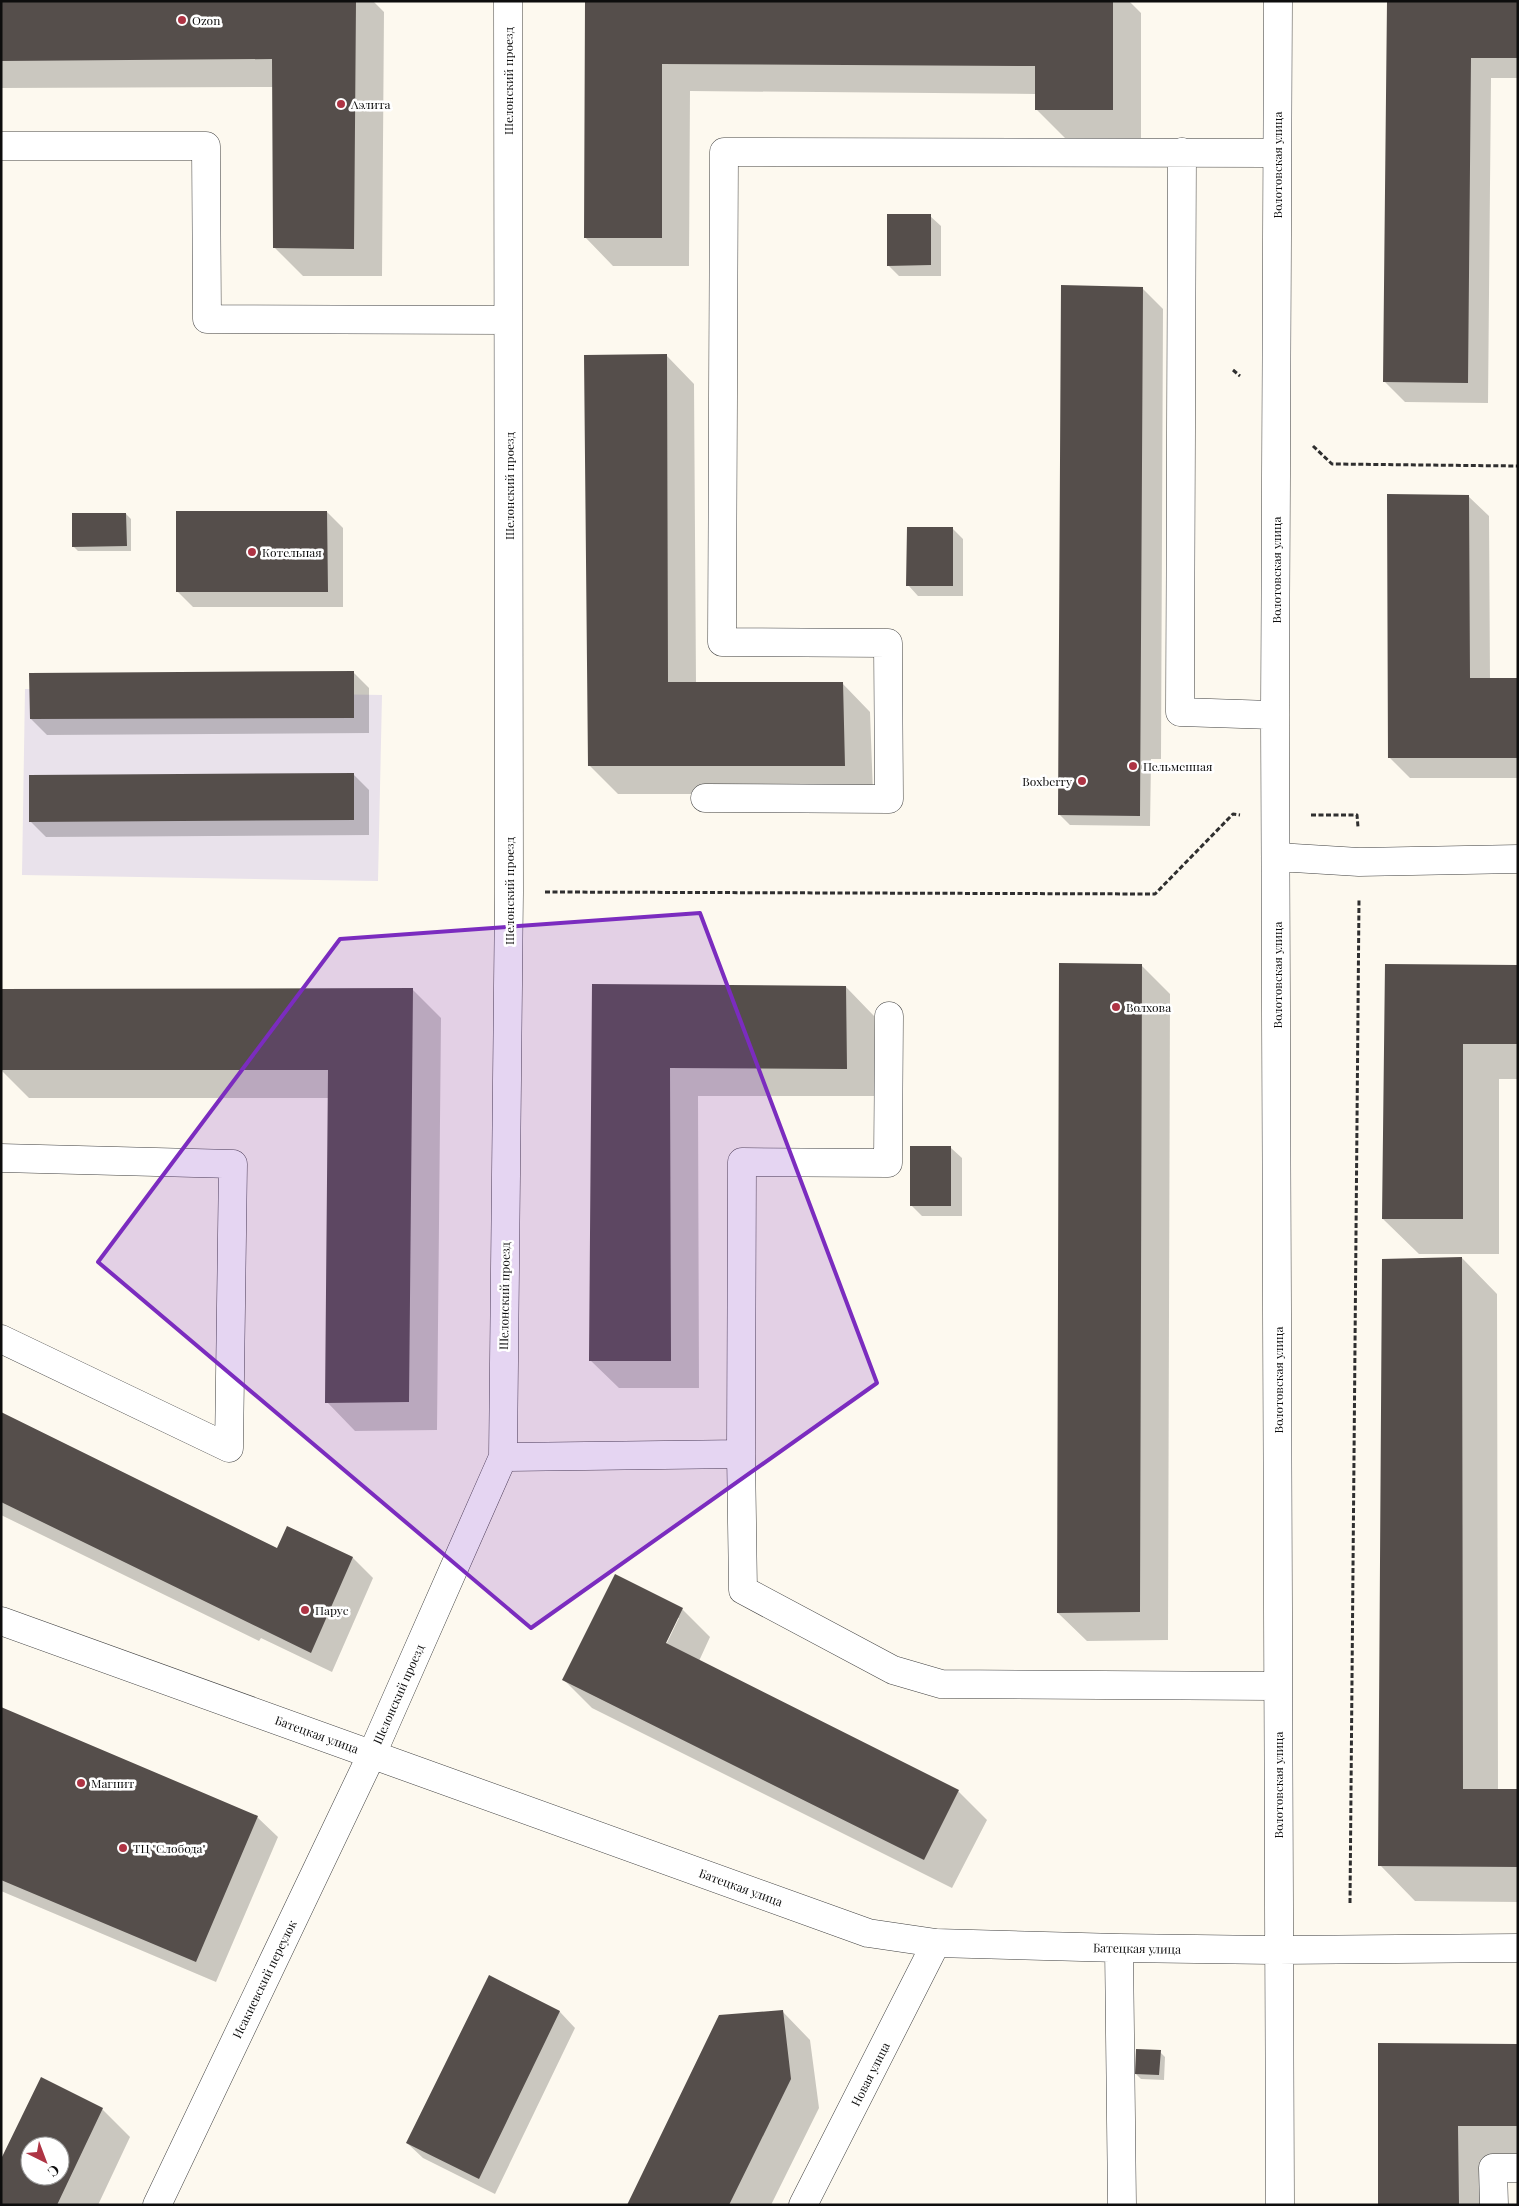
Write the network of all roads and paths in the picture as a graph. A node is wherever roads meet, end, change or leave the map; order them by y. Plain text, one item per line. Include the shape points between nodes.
1 (508, 1) edge
2 (1278, 1) edge
3 (1, 146) edge
4 (1182, 152) junction
5 (1277, 153) junction
6 (508, 320) junction
7 (1233, 370) dead end
8 (1276, 411) junction
9 (1518, 466) edge
10 (1275, 715) junction
11 (705, 798) dead end
12 (1233, 814) dead end
13 (1357, 814) dead end
14 (1277, 857) junction
15 (1518, 859) edge
16 (1359, 862) junction
17 (509, 892) junction
18 (889, 1016) dead end
19 (1, 1158) edge
20 (1, 1340) edge
21 (741, 1454) junction
22 (503, 1457) junction
23 (1, 1622) edge
24 (1278, 1686) junction
25 (372, 1754) junction
26 (1350, 1903) dead end
27 (936, 1943) junction
28 (1119, 1948) junction
29 (1518, 1948) edge
30 (1278, 1950) junction
31 (1518, 2168) edge
32 (157, 2205) edge
33 (803, 2205) edge
34 (1122, 2205) edge
35 (1280, 2205) edge
36 (1494, 2205) edge

1 - 6 street, Шелонский проезд
2 - 5 street, Волотовская улица
3 - 6 street via 206,146 206,319
4 - 5 street
4 - 10 street via 1180,712
4 - 11 street via 724,152 722,642 888,643 889,799
5 - 8 street, Волотовская улица
6 - 17 street, Шелонский проезд
7 - 8 path
8 - 9 path via 1332,464
8 - 10 street, Волотовская улица
10 - 14 street, Волотовская улица
12 - 17 path via 1155,894
13 - 16 path
14 - 16 street
14 - 24 street, Волотовская улица
15 - 16 street
16 - 26 path
17 - 22 street, Шелонский проезд
18 - 21 street via 888,1163 742,1162
19 - 20 street via 233,1164 229,1448
21 - 22 street
21 - 24 street via 743,1590 893,1670 942,1684
22 - 25 street, Шелонский проезд
23 - 25 street, Батецкая улица
24 - 30 street, Волотовская улица
25 - 27 street, Батецкая улица via 868,1933
25 - 32 street, Исакиевский переулок
27 - 28 street, Батецкая улица
27 - 33 street, Новая улица
28 - 30 street, Батецкая улица
28 - 34 street
29 - 30 street, Батецкая улица
30 - 35 street, Волотовская улица
31 - 36 street via 1493,2168

